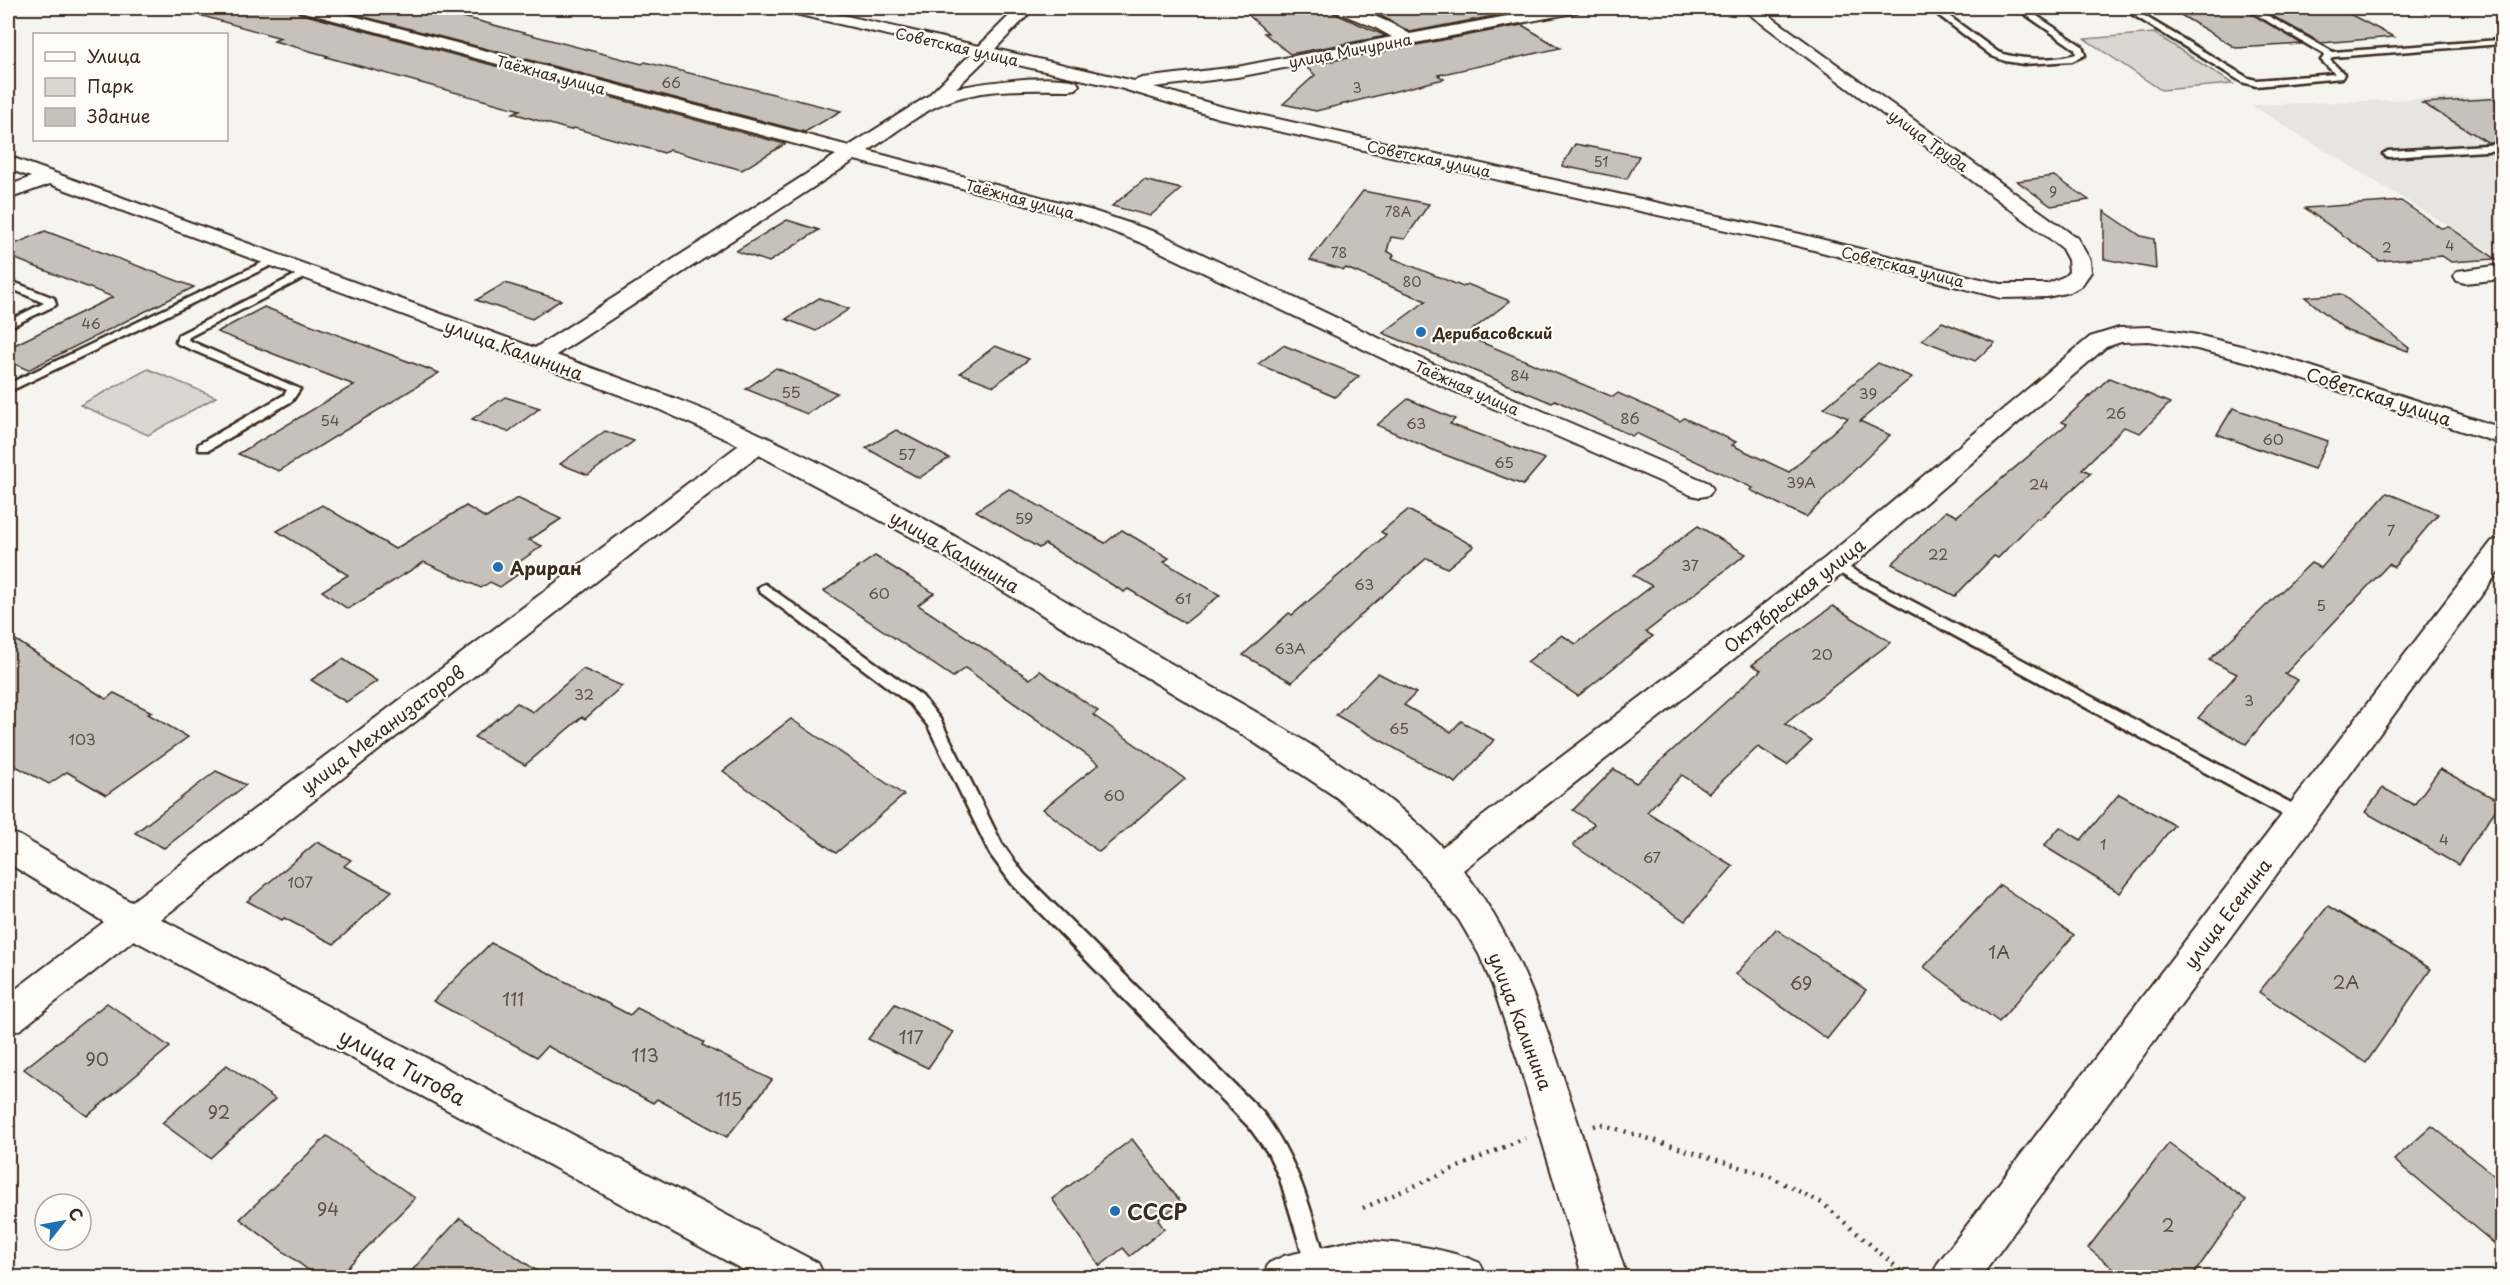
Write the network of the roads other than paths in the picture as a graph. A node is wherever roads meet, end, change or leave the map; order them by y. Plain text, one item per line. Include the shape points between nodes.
1 (306, 8) edge
2 (791, 8) edge
3 (1340, 8) edge
4 (1573, 8) edge
5 (1749, 8) edge
6 (1933, 8) edge
7 (2020, 8) edge
8 (2126, 8) edge
9 (2249, 8) edge
10 (2356, 8) edge
11 (2384, 8) edge
12 (1022, 10) edge
13 (1538, 10) edge
14 (1406, 39) junction
15 (2499, 43) dead end
16 (982, 50) junction
17 (2331, 55) junction
18 (1125, 84) junction
19 (934, 100) junction
20 (2502, 147) edge
21 (2388, 154) dead end
22 (852, 155) junction
23 (8, 162) edge
24 (50, 177) junction
25 (8, 193) edge
26 (274, 260) junction
27 (307, 272) junction
28 (2502, 272) edge
29 (2465, 276) dead end
30 (8, 283) edge
31 (2069, 284) joint
32 (8, 325) edge
33 (2149, 334) joint
34 (537, 357) junction
35 (8, 388) edge
36 (2502, 436) edge
37 (758, 443) junction
38 (204, 447) dead end
39 (1700, 489) dead end
40 (2502, 549) edge
41 (1835, 565) junction
42 (765, 589) dead end
43 (2300, 816) junction
44 (8, 846) edge
45 (1440, 868) junction
46 (131, 921) junction
47 (8, 1017) edge
48 (1301, 1274) edge
49 (803, 1278) edge
50 (1465, 1278) edge
51 (1605, 1278) edge
52 (1953, 1278) edge

1 - 22 street, Таёжная улица
2 - 16 street, Советская улица
3 - 14 street via 1380,23
4 - 13 street, улица Мичурина
5 - 31 street, улица Труда via 2069,243 2078,254 2082,269
6 - 7 lane via 1995,54 2008,59 2081,55 2079,48
8 - 17 lane via 2256,83 2339,76 2325,60
9 - 17 lane
10 - 11 lane
12 - 16 street
13 - 14 street, улица Мичурина
14 - 18 street, улица Мичурина via 1237,72
15 - 17 lane
16 - 18 street, Советская улица
16 - 19 street
18 - 19 street via 994,87
18 - 31 street, Советская улица via 1219,112 1800,240 2001,291 2030,293
19 - 22 street
20 - 21 lane
22 - 34 street
22 - 39 street, Таёжная улица via 1086,215 1150,238 1389,353
23 - 24 street, улица Калинина
24 - 25 street
24 - 26 street, улица Калинина
26 - 27 street, улица Калинина
26 - 35 lane
27 - 34 street, улица Калинина
27 - 38 lane via 184,335 182,342 294,388 288,398
28 - 29 street
30 - 32 lane via 50,300 50,305
33 - 36 street, Советская улица via 2260,358
33 - 41 street, Октябрьская улица via 2119,335 2098,342
34 - 37 street, улица Калинина via 667,404
37 - 45 street, улица Калинина via 895,515 1318,767 1373,806
37 - 46 street, улица Механизаторов
40 - 43 street, улица Есенина
41 - 43 lane
41 - 45 street, Октябрьская улица
42 - 48 lane via 916,700 934,723 996,849 1018,879 1256,1120 1290,1177
43 - 52 street, улица Есенина
44 - 46 street, улица Титова
45 - 51 street, улица Калинина via 1472,909 1497,953 1524,1020
46 - 47 street, улица Механизаторов
46 - 49 street, улица Титова
48 - 50 street via 1356,1262 1403,1265

